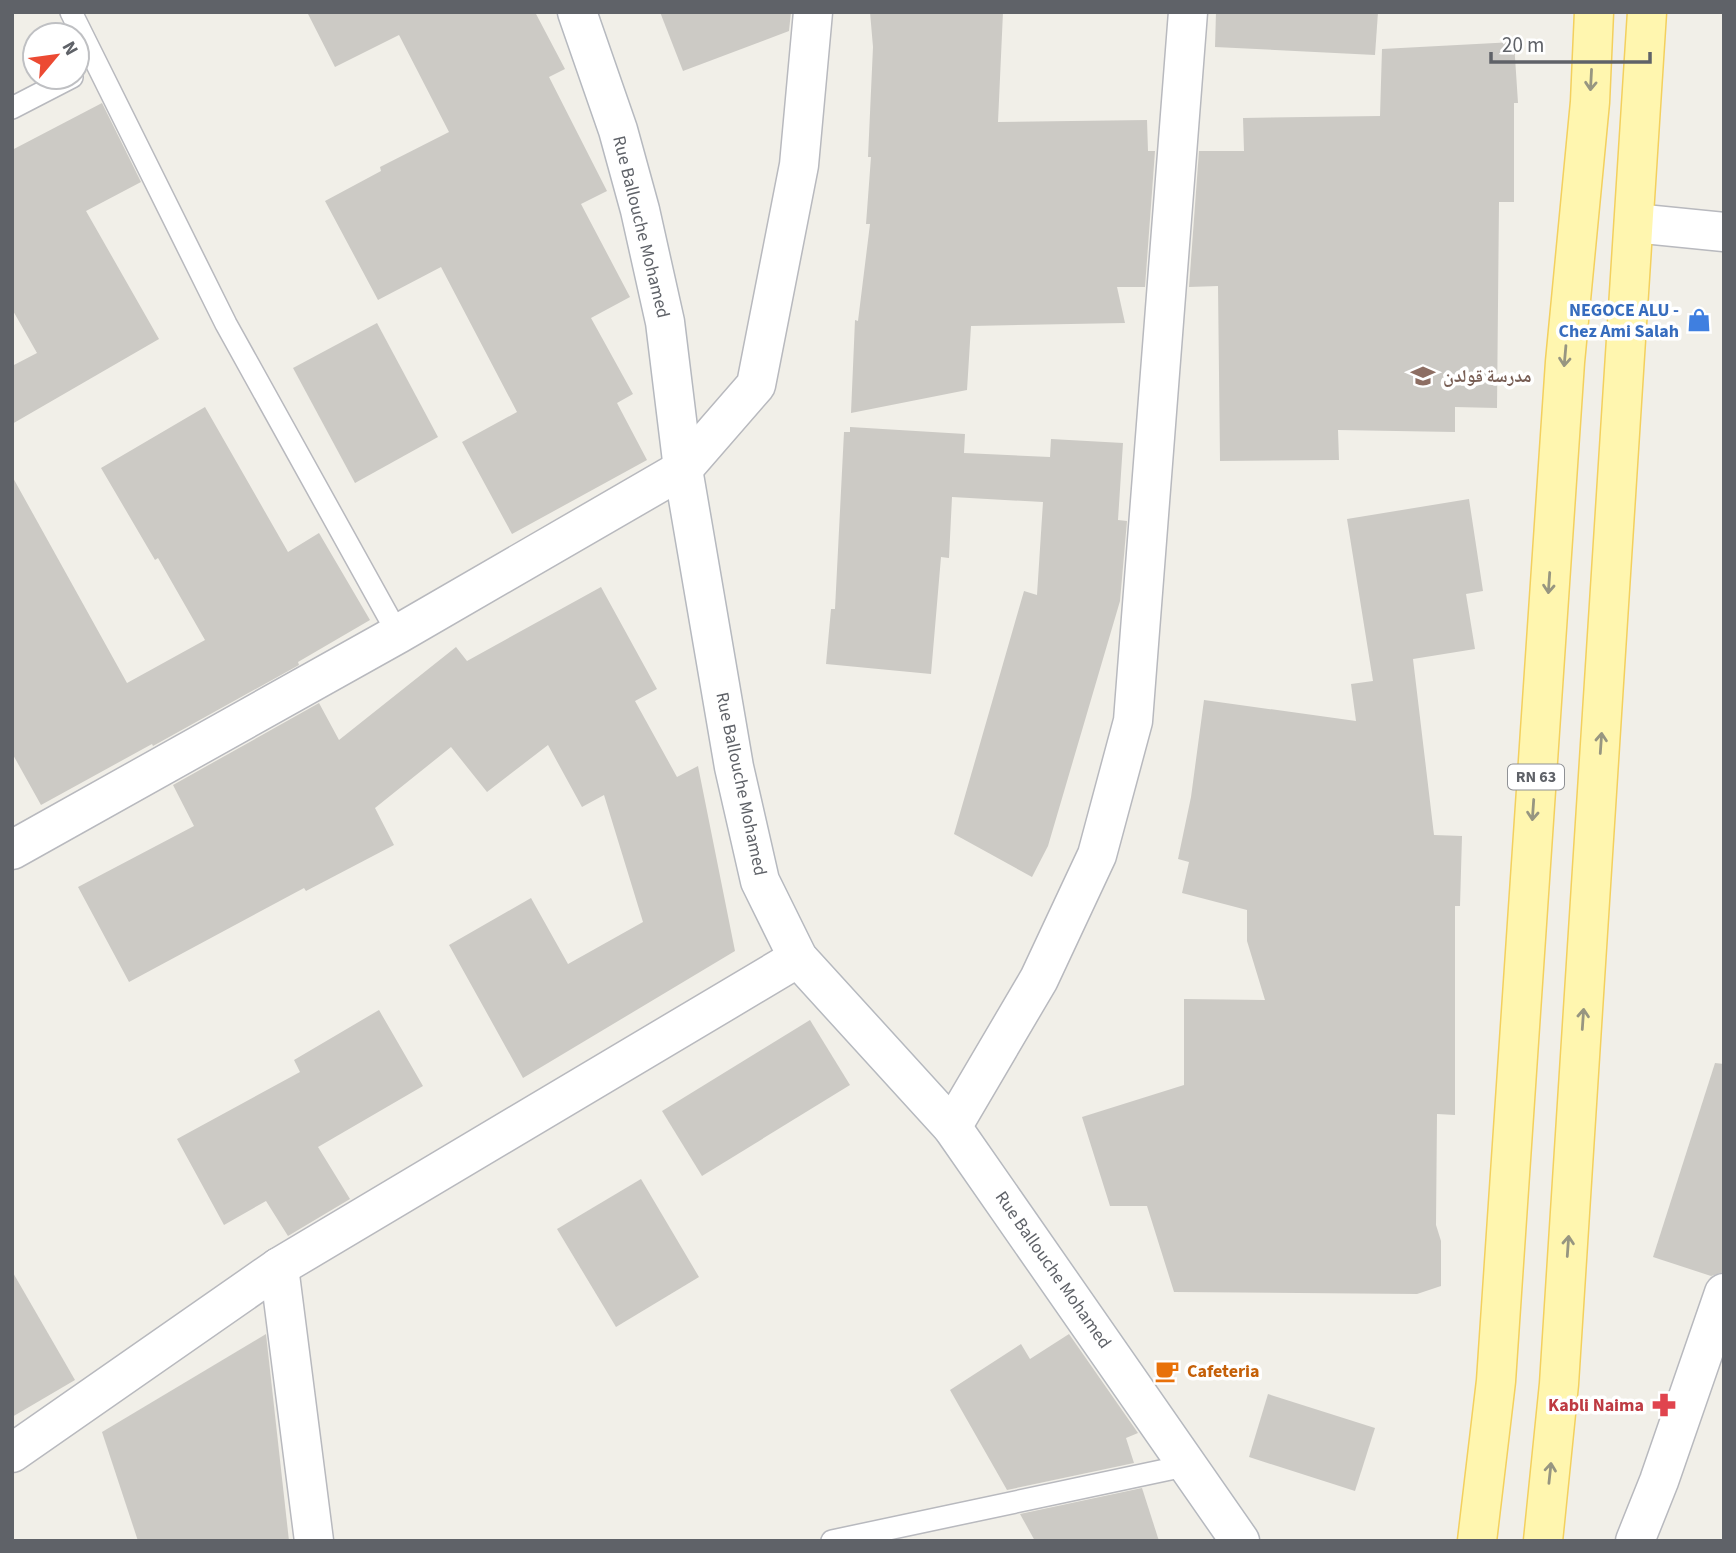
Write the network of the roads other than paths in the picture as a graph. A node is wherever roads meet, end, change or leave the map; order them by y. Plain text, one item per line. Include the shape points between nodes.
1 (577, 12) edge
2 (813, 12) edge
3 (1188, 12) edge
4 (1594, 12) edge
5 (1647, 12) edge
6 (91, 88) edge
7 (45, 91) edge
8 (12, 108) edge
9 (1634, 223) junction
10 (1724, 232) edge
11 (683, 469) junction
12 (398, 634) junction
13 (13, 847) edge
14 (798, 958) junction
15 (952, 1127) junction
16 (279, 1268) junction
17 (1724, 1293) edge
18 (12, 1453) edge
19 (1189, 1465) junction
20 (314, 1541) edge
21 (832, 1541) edge
22 (1240, 1541) edge
23 (1477, 1541) edge
24 (1543, 1541) edge
25 (1635, 1541) edge

1 - 11 street, Rue Ballouche Mohamed via 640,210 665,322
2 - 11 street via 799,165 757,385
3 - 15 street via 1133,721 1097,855 1039,979
4 -> 23 main road, RN 63 via 1590,102 1564,362 1496,1381
5 - 9 main road
6 - 12 lane
7 - 8 lane
9 - 10 street
24 -> 9 main road via 1559,1384
11 - 12 street
11 - 14 street, Rue Ballouche Mohamed via 734,766 760,881
12 - 13 street
14 - 15 street, Rue Ballouche Mohamed
14 - 16 street
15 - 19 street, Rue Ballouche Mohamed
16 - 18 street
16 - 20 street
17 - 25 street
19 - 21 lane
19 - 22 street, Rue Ballouche Mohamed

